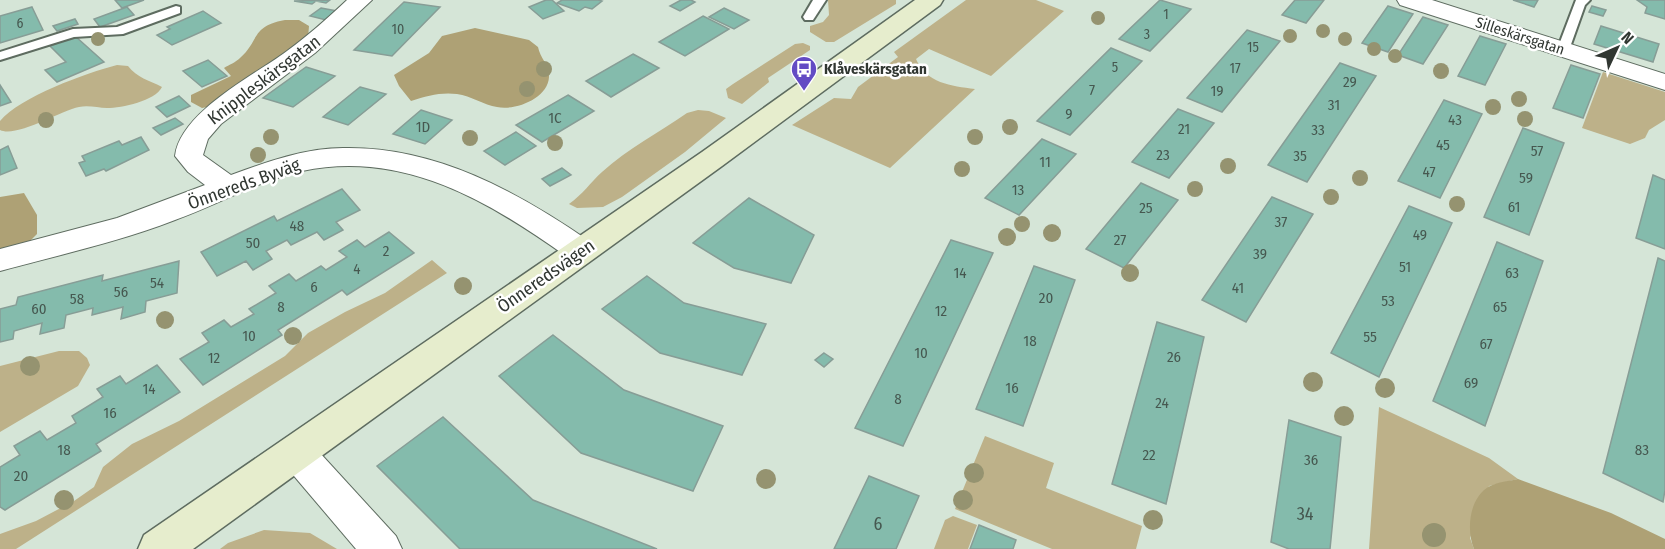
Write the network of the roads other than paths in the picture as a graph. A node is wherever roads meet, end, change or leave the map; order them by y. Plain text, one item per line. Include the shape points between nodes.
1 (361, 0) edge
2 (820, 0) edge
3 (932, 0) edge
4 (1408, 0) edge
5 (1584, 0) edge
6 (176, 10) dead end
7 (809, 17) dead end
8 (1563, 50) junction
9 (0, 56) edge
10 (1665, 82) edge
11 (230, 186) junction
12 (581, 251) junction
13 (0, 260) edge
14 (296, 452) junction
15 (159, 549) edge
16 (382, 549) edge

1 - 11 street, Knippleskärsgatan via 322,37 236,100 195,136 189,156 199,169
2 - 7 lane
3 - 12 street, Önneredsvägen
4 - 8 street, Silleskärsgatan
5 - 8 lane
6 - 9 lane via 119,31 74,33
8 - 10 street, Silleskärsgatan
11 - 12 street, Önnereds Byväg via 304,162 332,157 384,157 421,165 519,208
11 - 13 street, Önnereds Byväg via 145,220
12 - 14 street, Önneredsvägen
14 - 15 street, Önneredsvägen
14 - 16 street

